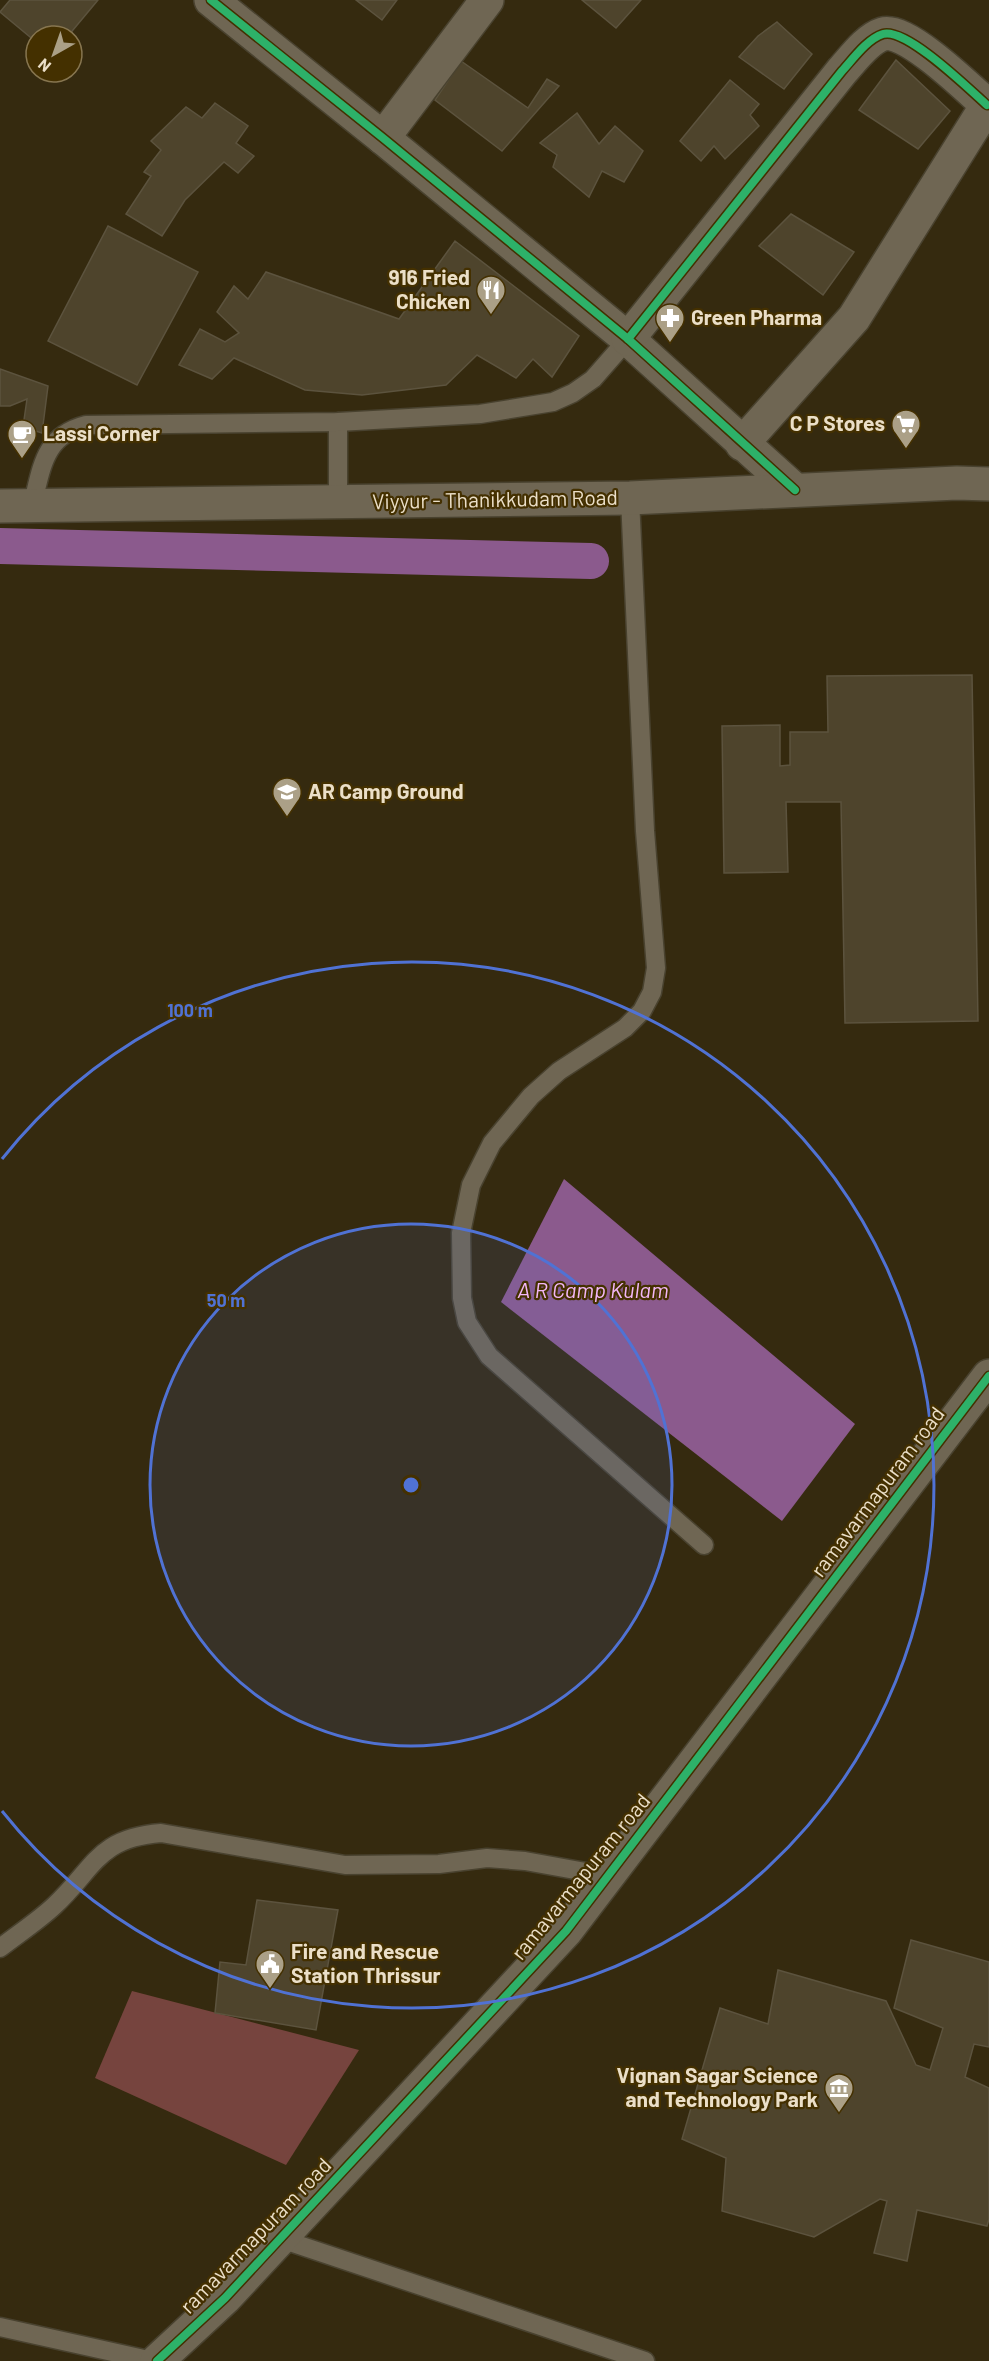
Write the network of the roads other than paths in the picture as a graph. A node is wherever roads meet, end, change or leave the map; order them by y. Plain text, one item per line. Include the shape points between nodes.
1 (211, 0) edge
2 (487, 0) edge
3 (988, 103) edge
4 (383, 138) junction
5 (628, 339) junction
6 (338, 422) junction
7 (742, 444) junction
8 (989, 484) edge
9 (795, 490) junction
10 (630, 498) junction
11 (338, 502) junction
12 (16, 506) edge
13 (989, 1376) edge
14 (704, 1545) dead end
15 (608, 1876) junction
16 (0, 1948) edge
17 (281, 2239) junction
18 (0, 2327) edge
19 (155, 2361) edge
20 (645, 2361) edge

1 - 4 street
2 - 4 street
3 - 5 street via 916,44 884,33 871,40
3 - 7 street via 854,318
4 - 5 street
5 - 6 lane via 593,379 553,402 480,414
5 - 7 street
6 - 11 lane
6 - 12 lane via 87,425 70,429 56,439
7 - 9 street
8 - 9 street, Viyyur - Thanikkudam Road
9 - 10 street, Viyyur - Thanikkudam Road
10 - 11 street, Viyyur - Thanikkudam Road
10 - 14 lane via 645,831 656,968 652,992 642,1011 625,1028 559,1071 531,1096 492,1143 471,1185 461,1233 462,1298 467,1322 489,1356
11 - 12 street, Viyyur - Thanikkudam Road
13 - 15 street, ramavarmapuram road
15 - 16 lane via 487,1858 439,1864 345,1865 160,1833 138,1835 119,1841 101,1854 55,1905
15 - 17 street, ramavarmapuram road via 566,1931
17 - 19 street, ramavarmapuram road via 225,2298
17 - 20 lane
18 - 19 lane

